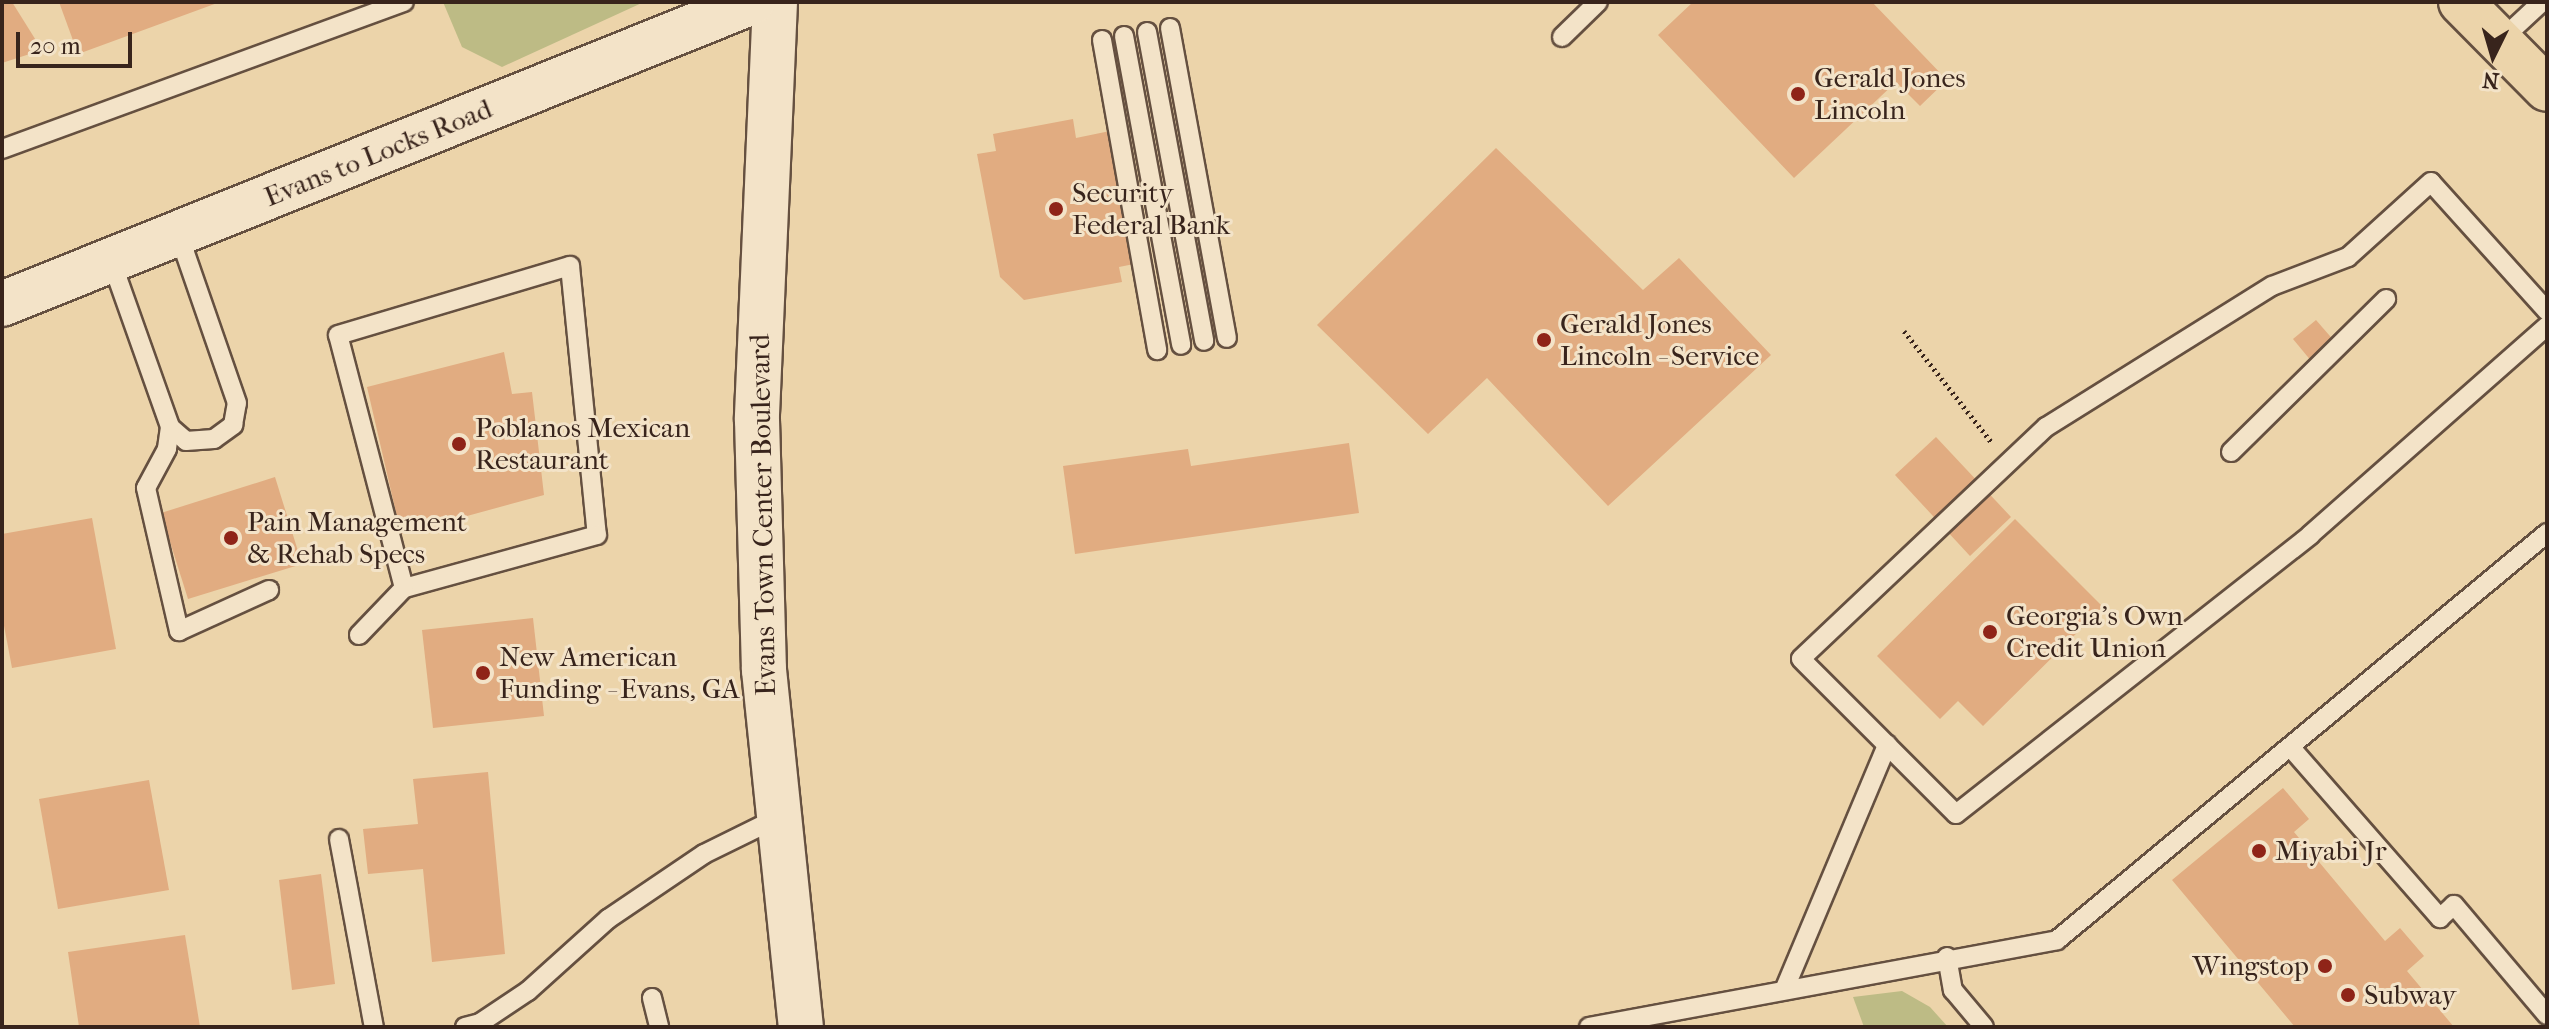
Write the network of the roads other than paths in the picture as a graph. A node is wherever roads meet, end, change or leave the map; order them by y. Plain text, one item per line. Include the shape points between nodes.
1 (404, 2) edge
2 (753, 2) edge
3 (775, 2) edge
4 (1598, 2) edge
5 (2461, 2) edge
6 (2542, 2) edge
7 (1170, 28) dead end
8 (1147, 32) dead end
9 (1124, 36) dead end
10 (1562, 37) dead end
11 (1102, 40) dead end
12 (2500, 41) junction
13 (2547, 89) edge
14 (2, 149) edge
15 (178, 233) junction
16 (111, 260) junction
17 (2386, 299) dead end
18 (2, 304) edge
19 (2547, 311) edge
20 (2547, 326) edge
21 (1227, 338) dead end
22 (1204, 341) dead end
23 (1181, 345) dead end
24 (1157, 350) dead end
25 (170, 427) junction
26 (2231, 452) dead end
27 (2547, 533) edge
28 (404, 588) junction
29 (269, 590) dead end
30 (359, 635) dead end
31 (1887, 745) junction
32 (2292, 749) junction
33 (775, 819) junction
34 (339, 839) dead end
35 (1947, 957) junction
36 (1785, 988) junction
37 (652, 998) dead end
38 (2547, 1015) edge
39 (374, 1027) edge
40 (465, 1027) edge
41 (659, 1027) edge
42 (801, 1027) edge
43 (1589, 1027) edge
44 (1984, 1027) edge

1 - 14 lane
2 - 15 street, Evans to Locks Road
3 - 33 street, Evans Town Center Boulevard via 757,420 764,670
4 - 10 lane
5 - 12 main road
6 - 12 lane
7 - 21 lane
8 - 22 lane
9 - 23 lane
11 - 24 lane
12 - 13 main road
15 - 16 street, Evans to Locks Road
15 - 25 lane via 238,414 227,432 201,443 178,438
16 - 18 street, Evans to Locks Road
16 - 25 lane
17 - 26 lane
19 - 31 lane via 2431,182 2348,257 2272,286 2046,427 1801,659
20 - 31 lane via 2310,535 1956,814
25 - 29 lane via 167,449 146,488 179,631
27 - 32 lane
28 - 28 lane via 338,335 570,266 597,535
28 - 30 lane
31 - 36 lane
32 - 35 lane via 2070,933 2042,944
32 - 38 lane via 2440,918 2454,905
33 - 40 lane via 704,854 608,919 528,991
33 - 42 street, Evans Town Center Boulevard
34 - 39 lane
35 - 36 lane
35 - 44 lane via 1953,990
36 - 43 lane
37 - 41 lane

